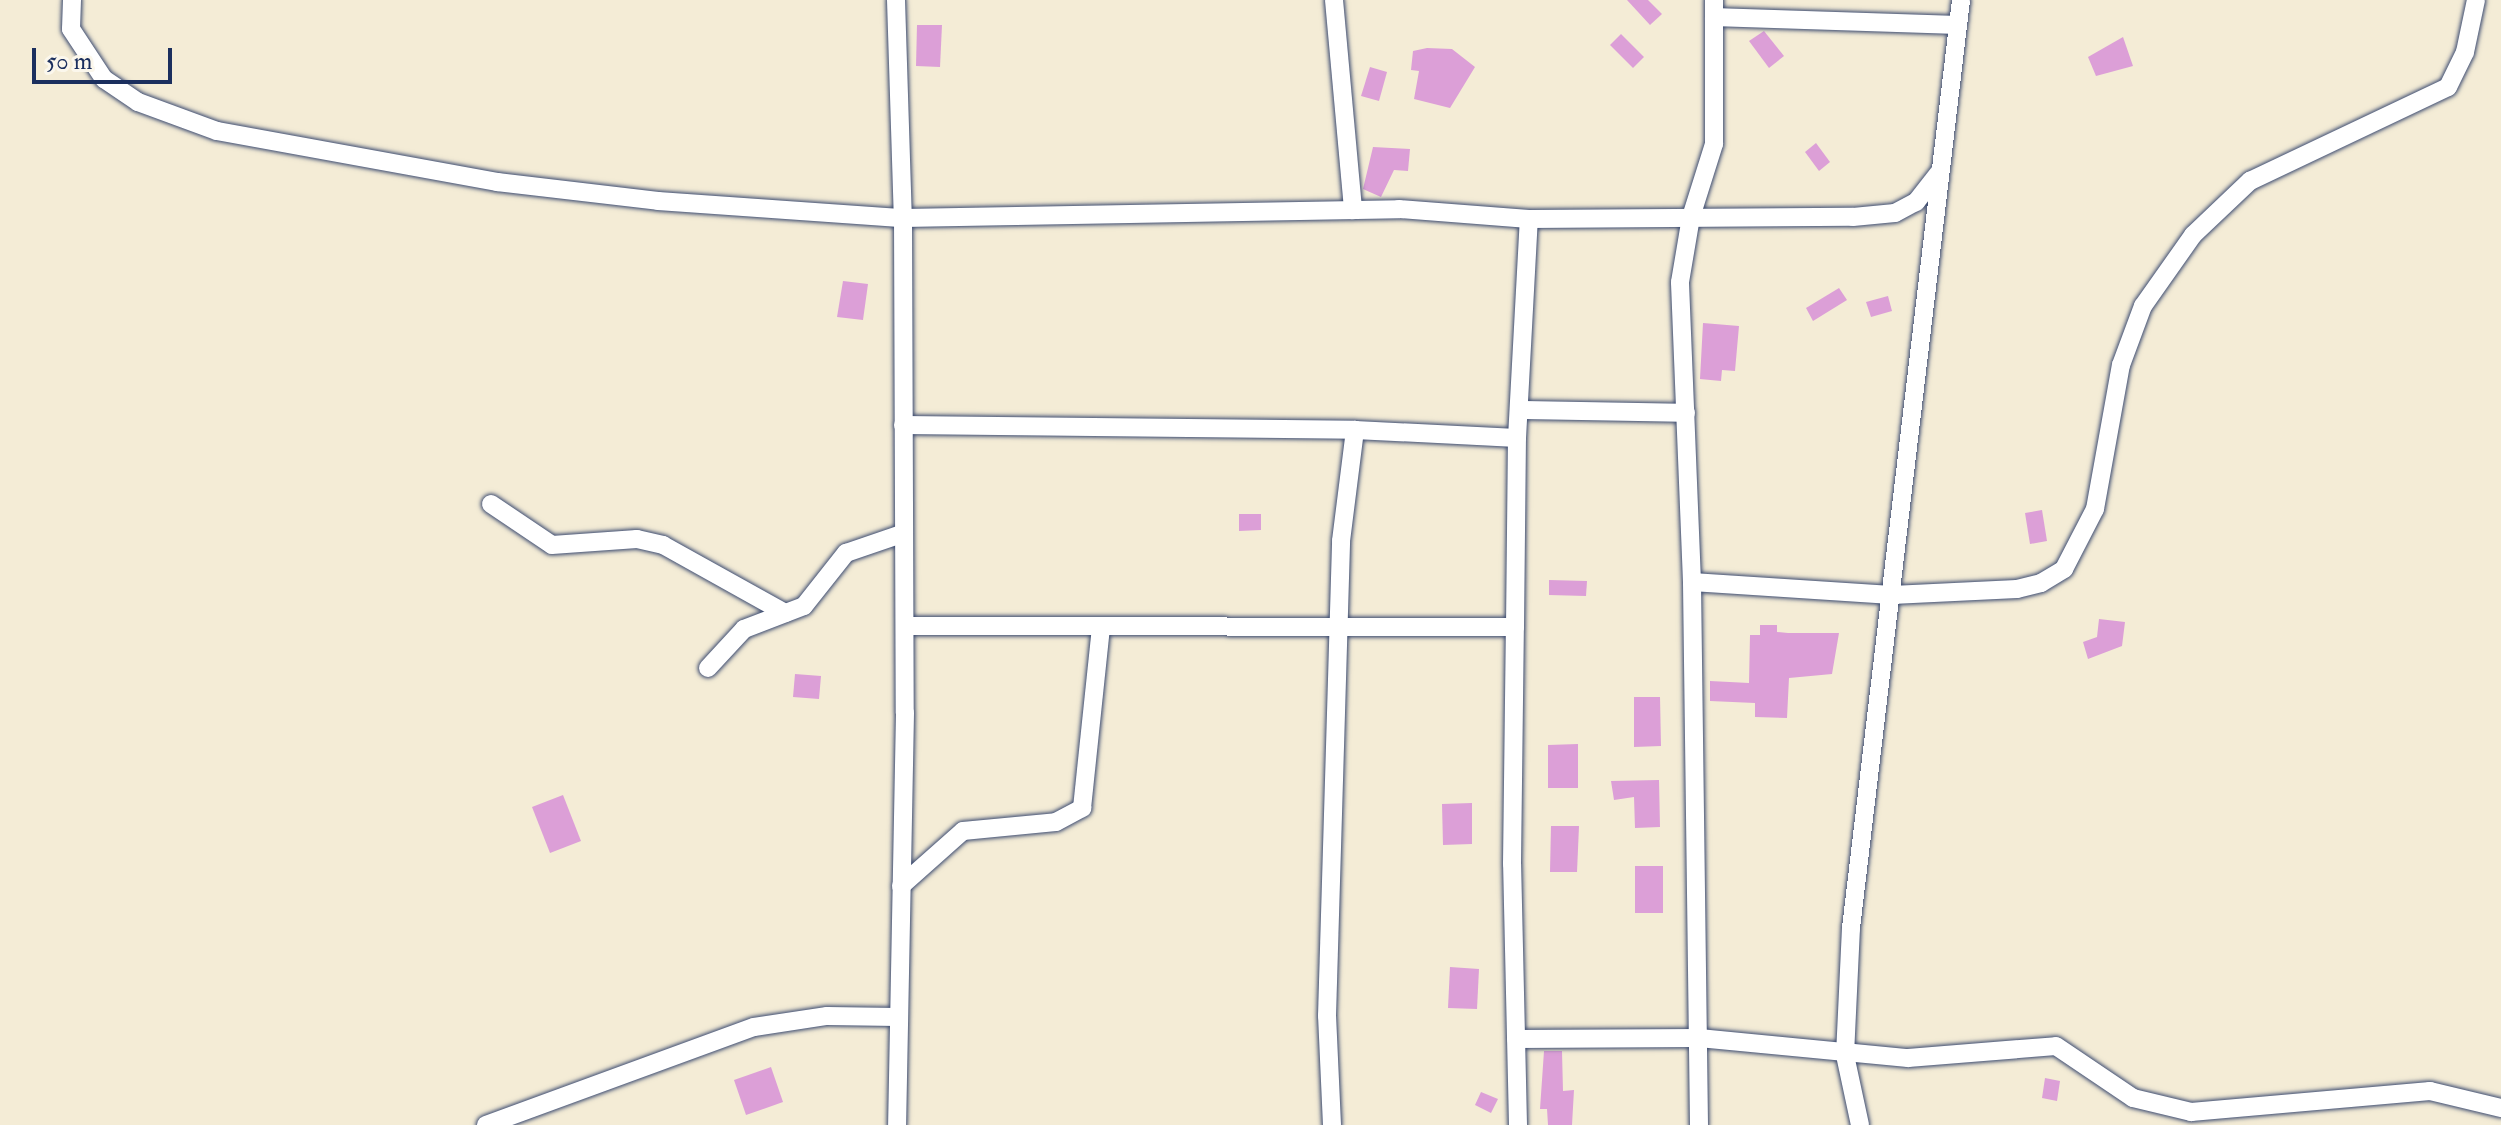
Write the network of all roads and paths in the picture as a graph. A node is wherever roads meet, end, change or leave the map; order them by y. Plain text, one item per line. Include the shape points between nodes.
1 (72, 0) edge
2 (896, 0) edge
3 (1334, 0) edge
4 (1961, 0) edge
5 (2476, 0) edge
6 (1714, 8) edge
7 (1957, 25) junction
8 (1938, 174) junction
9 (1353, 210) junction
10 (1691, 217) junction
11 (903, 218) junction
12 (1529, 219) junction
13 (1519, 410) junction
14 (1686, 413) junction
15 (903, 425) junction
16 (1355, 430) junction
17 (1517, 438) junction
18 (491, 504) dead end
19 (904, 533) junction
20 (1692, 582) junction
21 (1892, 595) junction
22 (785, 613) junction
23 (905, 626) junction
24 (1101, 627) junction
25 (1340, 627) junction
26 (1515, 627) junction
27 (708, 668) dead end
28 (901, 886) junction
29 (897, 1017) junction
30 (1699, 1038) junction
31 (1516, 1039) junction
32 (1845, 1055) junction
33 (2501, 1108) edge
34 (486, 1125) edge
35 (897, 1125) edge
36 (1332, 1125) edge
37 (1518, 1125) edge
38 (1699, 1125) edge
39 (1860, 1125) edge

1 - 11 street via 71,29 104,79 138,102 217,131 497,182 658,201
2 - 11 street
3 - 9 street
4 - 7 street
5 - 21 street via 2465,52 2448,87 2250,181 2193,235 2143,306 2121,365 2095,509 2064,569 2017,589
6 - 7 street
6 - 10 street via 1714,144
7 - 8 street
8 - 10 street via 1916,202 1895,213
8 - 21 street
9 - 11 street
9 - 12 street
10 - 12 street
10 - 14 street via 1680,282
11 - 15 street
12 - 13 street
13 - 14 street
13 - 17 street
14 - 20 street
15 - 16 street
15 - 19 street
16 - 17 street
16 - 25 street via 1341,541
17 - 26 street
18 - 22 street via 552,545 637,539 663,545
19 - 22 street via 846,553 817,593
19 - 23 street
20 - 21 street
20 - 30 street
21 - 32 street via 1872,722 1851,928
22 - 27 street via 744,629
23 - 24 street
23 - 28 street
24 - 25 street
24 - 28 street via 1082,808 1056,822 963,831
25 - 26 street
25 - 36 street via 1327,1016
26 - 31 street
28 - 29 street
29 - 34 street via 827,1016 754,1027
29 - 35 street
30 - 31 street
30 - 32 street
30 - 38 street
31 - 37 street
32 - 33 street via 1908,1058 2056,1046 2133,1098 2191,1112 2430,1091
32 - 39 street

